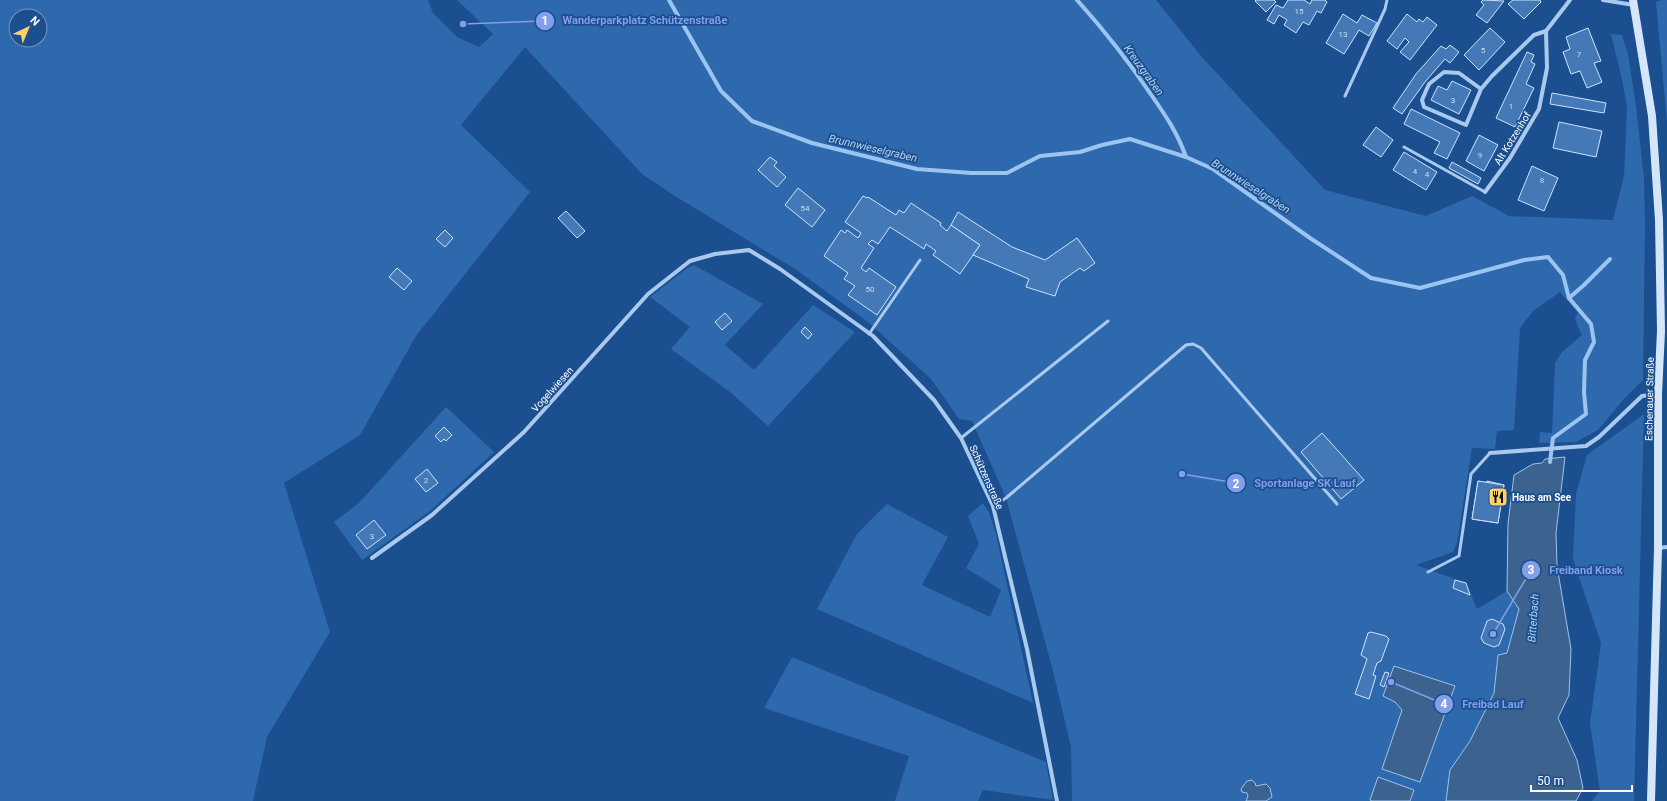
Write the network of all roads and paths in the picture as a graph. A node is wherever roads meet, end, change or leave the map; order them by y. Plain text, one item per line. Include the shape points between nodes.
1 (1387, 0) edge
2 (1570, 0) edge
3 (1603, 0) edge
4 (1634, 3) edge
5 (1546, 31) junction
6 (1481, 89) junction
7 (1345, 96) dead end
8 (1404, 147) dead end
9 (1485, 192) joint
10 (749, 250) joint
11 (920, 260) dead end
12 (1663, 292) edge
13 (1108, 321) dead end
14 (1664, 328) edge
15 (869, 334) junction
16 (1658, 394) junction
17 (961, 438) junction
18 (1490, 453) joint
19 (1338, 504) dead end
20 (993, 506) junction
21 (1667, 547) edge
22 (1658, 548) junction
23 (372, 558) dead end
24 (1428, 572) dead end
25 (1057, 801) edge
26 (1651, 801) edge

1 - 7 lane
2 - 5 street
3 - 4 street
4 - 12 main road, Eschenauer Straße via 1652,124
5 - 6 street via 1534,35
5 - 9 street, Alt Kotzenhof via 1546,68 1539,109 1510,158
6 - 6 street via 1466,125 1424,107 1422,100 1429,84 1444,72 1459,73
8 - 9 lane
10 - 15 street, Schützenstraße via 780,269
10 - 23 street, Vogelwiesen via 715,254 690,262 648,294 524,432 432,515
11 - 15 lane
12 - 14 main road, Eschenauer Straße
13 - 17 lane
14 - 16 main road, Eschenauer Straße
15 - 17 street, Schützenstraße via 934,400
16 - 18 street via 1642,396 1599,438 1586,446
16 - 22 main road, Eschenauer Straße
17 - 20 street, Schützenstraße
18 - 24 lane via 1471,474 1459,556
19 - 20 lane via 1201,348 1193,344 1186,345 1006,498
20 - 25 street, Schützenstraße via 1027,649
21 - 22 street
22 - 26 main road, Eschenauer Straße

